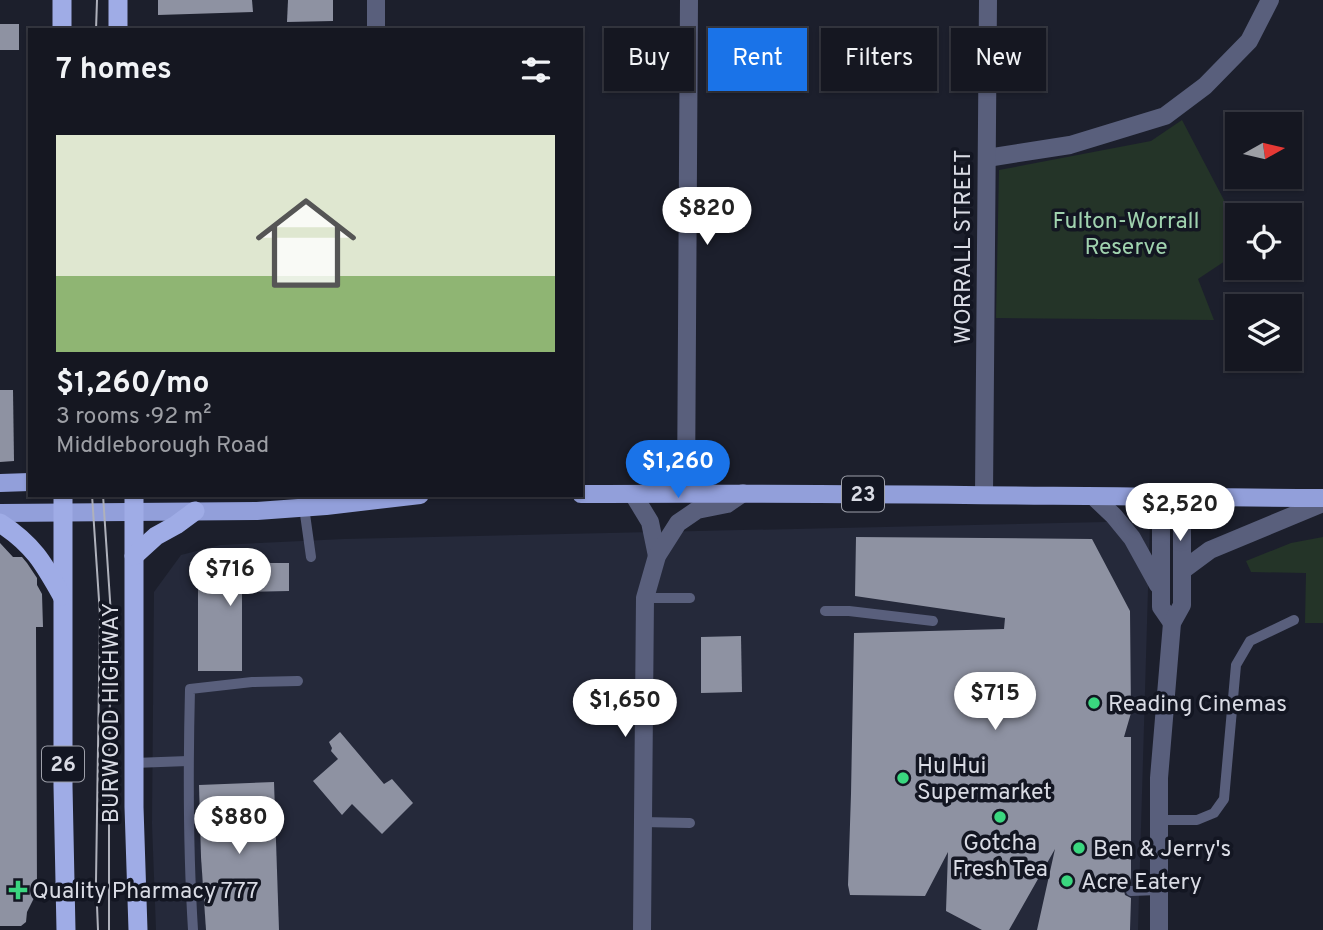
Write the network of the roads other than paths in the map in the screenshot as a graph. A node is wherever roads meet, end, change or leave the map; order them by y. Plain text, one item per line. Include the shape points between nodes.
1 (62, 0) edge
2 (118, 0) edge
3 (376, 0) edge
4 (689, 0) edge
5 (988, 0) edge
6 (1270, 0) edge
7 (62, 28) edge
8 (118, 28) edge
9 (376, 28) edge
10 (986, 158) junction
11 (28, 482) edge
12 (0, 483) edge
13 (686, 493) junction
14 (583, 494) edge
15 (632, 494) junction
16 (743, 494) junction
17 (984, 495) junction
18 (397, 497) edge
19 (1094, 497) junction
20 (1161, 498) junction
21 (1182, 498) junction
22 (1323, 500) edge
23 (134, 503) edge
24 (63, 504) edge
25 (304, 507) junction
26 (195, 512) junction
27 (0, 513) edge
28 (0, 523) edge
29 (134, 556) junction
30 (657, 556) junction
31 (312, 557) dead end
32 (1183, 570) junction
33 (1160, 588) junction
34 (63, 597) junction
35 (645, 598) junction
36 (690, 598) dead end
37 (825, 611) dead end
38 (1294, 620) dead end
39 (933, 621) dead end
40 (1172, 623) junction
41 (298, 681) dead end
42 (188, 761) junction
43 (134, 764) junction
44 (1159, 820) junction
45 (643, 821) junction
46 (690, 823) dead end
47 (1159, 890) junction
48 (1131, 891) dead end
49 (66, 930) edge
50 (138, 930) edge
51 (193, 930) edge
52 (642, 930) edge
53 (1159, 930) edge

1 - 7 highway
2 - 8 highway
3 - 9 street
4 - 13 street
5 - 10 street, WORRALL STREET
6 - 10 street via 1248,40 1205,86 1165,116 1070,145
10 - 17 street, WORRALL STREET
11 - 12 main road
13 - 15 main road, 23
13 - 16 main road, 23
14 - 15 main road, 23
15 - 30 street via 650,522
16 - 17 main road, 23
16 - 30 street via 727,504 697,510 678,523
17 - 19 main road, 23
18 - 25 main road
19 - 20 main road, 23
19 - 33 street via 1132,538
20 - 21 main road, 23
20 - 33 street
21 - 22 main road, 23
21 - 32 street
22 - 32 street via 1210,550
23 - 24 main road
23 - 26 main road
23 - 29 highway, BURWOOD HIGHWAY
24 - 27 main road
24 - 34 highway, BURWOOD HIGHWAY / 26
25 - 26 main road
25 - 31 lane
26 - 29 highway
28 - 34 highway via 42,560
29 - 43 highway, BURWOOD HIGHWAY
30 - 35 street
32 - 40 street via 1182,605
33 - 40 street via 1161,607
34 - 49 highway, BURWOOD HIGHWAY / 26
35 - 36 lane
35 - 45 street
37 - 39 lane
38 - 44 lane via 1250,641 1236,665 1224,799 1214,813 1197,820
40 - 44 street
41 - 42 lane via 190,689
42 - 43 lane
42 - 51 lane
43 - 50 highway, BURWOOD HIGHWAY
44 - 47 street
45 - 46 lane
45 - 52 street
47 - 48 lane
47 - 53 street

